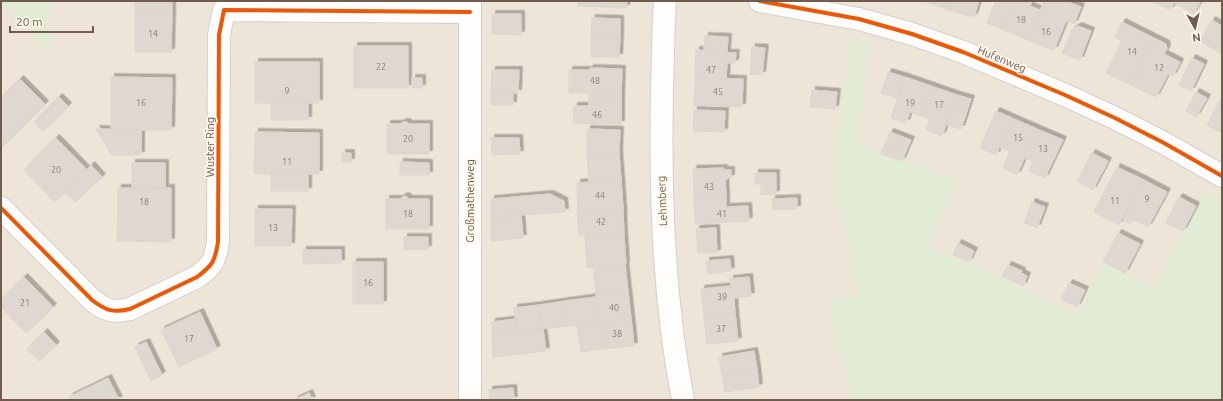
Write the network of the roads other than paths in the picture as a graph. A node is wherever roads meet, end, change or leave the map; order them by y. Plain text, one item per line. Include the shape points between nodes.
1 (665, 1) edge
2 (760, 1) edge
3 (224, 6) edge
4 (470, 6) edge
5 (1222, 176) edge
6 (1, 208) edge
7 (470, 400) edge
8 (683, 400) edge

1 - 8 street, Lehmberg via 661,201 666,276
2 - 5 street, Hufenweg via 859,20 912,34 963,52 1115,118
3 - 4 street, Wuster Ring
3 - 6 street, Wuster Ring via 219,35 218,242 215,259 207,270 198,277 130,309 120,311 101,308
4 - 7 street, Großmathenweg

